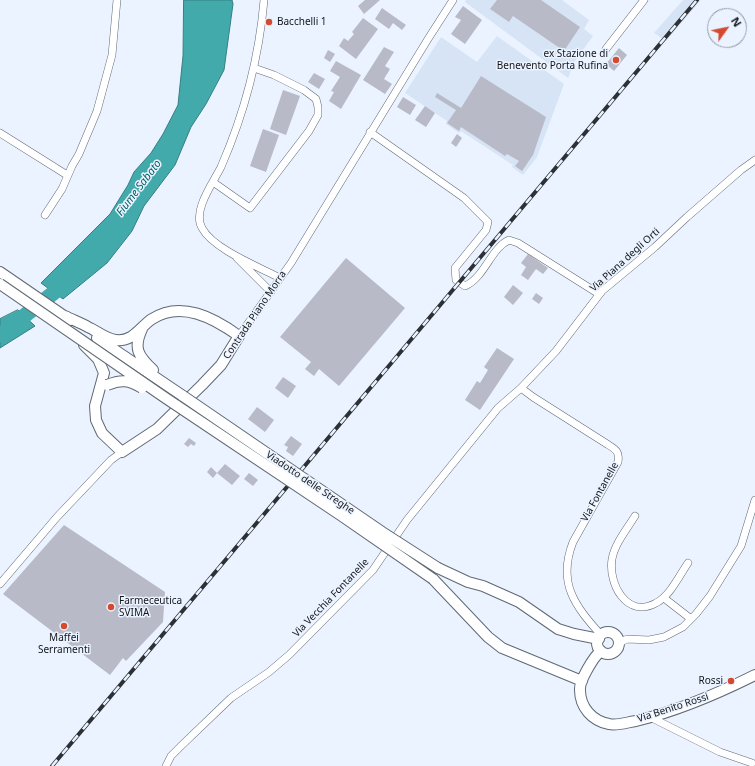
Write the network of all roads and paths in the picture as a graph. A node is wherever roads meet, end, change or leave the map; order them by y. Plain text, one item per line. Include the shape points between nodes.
1 (117, 0) edge
2 (264, 0) edge
3 (453, 0) edge
4 (644, 0) edge
5 (606, 49) dead end
6 (254, 68) junction
7 (370, 132) junction
8 (0, 133) edge
9 (755, 160) edge
10 (67, 175) junction
11 (213, 182) junction
12 (45, 215) dead end
13 (231, 252) junction
14 (0, 272) edge
15 (280, 278) junction
16 (0, 284) edge
17 (271, 292) junction
18 (599, 294) junction
19 (66, 316) junction
20 (54, 321) junction
21 (139, 333) junction
22 (239, 336) junction
23 (105, 383) junction
24 (521, 388) junction
25 (183, 396) junction
26 (190, 415) junction
27 (122, 452) junction
28 (755, 500) edge
29 (635, 516) dead end
30 (688, 563) dead end
31 (0, 584) edge
32 (664, 598) junction
33 (690, 619) junction
34 (600, 637) junction
35 (619, 643) junction
36 (601, 651) junction
37 (755, 675) edge
38 (582, 681) junction
39 (650, 717) junction
40 (752, 763) dead end
41 (166, 766) edge

1 - 10 street via 112,55 97,111
2 - 6 street
3 - 7 street, Contrada Piano Morra
4 - 5 street
6 - 11 street via 243,110
6 - 11 street via 304,90 316,99 318,115 309,131 250,208
7 - 15 street, Contrada Piano Morra
7 - 18 street via 464,198 488,222 486,230 455,268 458,283 465,286 471,283 503,243 509,240 518,243
8 - 10 street
9 - 18 street, Via Piana degli Orti
10 - 12 street via 62,189
11 - 13 street via 200,208 201,227 208,238
13 - 15 street
13 - 17 street
14 - 19 main road
15 - 17 street, Contrada Piano Morra
16 - 20 main road, bridge
17 - 22 street, Contrada Piano Morra
18 - 24 street, Via Piana degli Orti via 556,350
19 - 21 main road via 116,340
19 - 25 main road
20 - 23 main road, bridge via 98,359
20 - 26 main road, bridge
21 - 22 main road via 150,320 178,310 205,316
21 - 25 main road via 138,354
22 - 27 main road, Contrada Piano Morra via 221,365 202,385 157,428
23 - 26 main road, bridge via 133,382
23 - 27 main road via 95,406 96,420 102,433
24 - 34 street, Via Fontanelle via 616,450 619,455 618,462 573,542 567,565 571,593
24 - 41 street, Via Vecchia Fontanelle via 498,408 407,520 373,570 290,655 231,698 171,756
25 - 34 main road, Viadotto delle Streghe, bridge via 438,568 519,602 558,629
26 - 38 main road, bridge via 433,579 488,637 502,648
27 - 31 street, Contrada Piano Morra via 111,460 57,517
28 - 33 street via 741,546 710,596
29 - 32 street via 615,550 612,559 613,581 626,602 635,607 648,606
30 - 32 street
32 - 33 street
33 - 35 street via 683,627 664,637 649,640 627,639
34 - 35 main road via 607,633 614,634
34 - 36 main road, Via Fontanelle via 598,646
35 - 36 main road via 614,652 607,654
36 - 38 main road, Via Benito Rossi
37 - 39 main road, Via Benito Rossi via 709,696
38 - 39 main road, Via Benito Rossi via 579,688 580,699 586,711 600,720 610,724 627,723
39 - 40 street via 720,752

